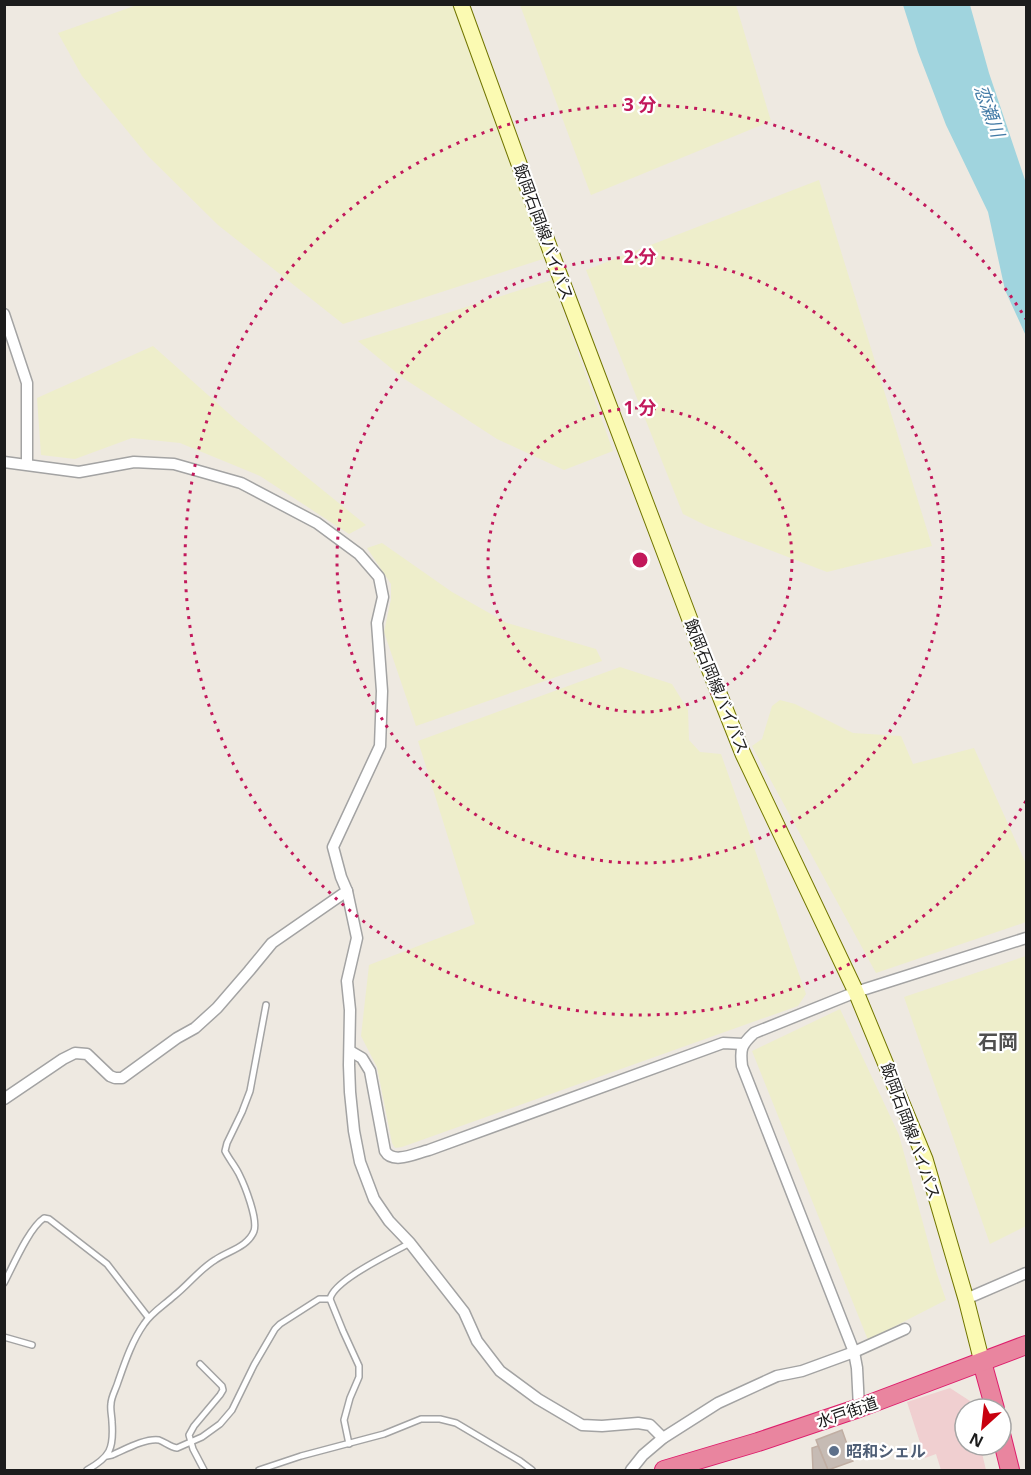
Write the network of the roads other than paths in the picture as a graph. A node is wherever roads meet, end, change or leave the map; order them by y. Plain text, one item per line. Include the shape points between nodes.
1 (461, 4) edge
2 (4, 314) edge
3 (4, 462) edge
4 (27, 464) junction
5 (347, 891) junction
6 (1026, 938) edge
7 (856, 992) junction
8 (266, 1005) dead end
9 (743, 1044) junction
10 (350, 1051) junction
11 (4, 1099) edge
12 (410, 1243) junction
13 (1026, 1273) edge
14 (4, 1283) edge
15 (330, 1299) junction
16 (966, 1299) junction
17 (148, 1317) junction
18 (905, 1329) dead end
19 (4, 1337) edge
20 (32, 1345) dead end
21 (1026, 1345) edge
22 (854, 1352) junction
23 (982, 1362) junction
24 (200, 1364) dead end
25 (992, 1397) edge
26 (859, 1408) junction
27 (663, 1438) junction
28 (191, 1443) junction
29 (349, 1444) junction
30 (107, 1456) junction
31 (671, 1469) edge
32 (87, 1470) edge
33 (204, 1470) edge
34 (259, 1470) edge
35 (532, 1470) edge
36 (631, 1470) edge

1 - 7 main road, 飯岡石岡線バイパス via 567,296 743,754
2 - 4 street via 27,383
3 - 4 street
4 - 5 street via 79,472 134,462 174,464 241,483 317,523 359,554 379,577 383,597 377,622 382,692 380,746 333,847
5 - 10 street via 357,938 347,981
5 - 11 street via 272,943 195,1028 122,1078 110,1076 87,1054 75,1053
6 - 7 street
7 - 9 street via 754,1033
7 - 16 main road, 飯岡石岡線バイパス via 925,1159
8 - 17 lane via 250,1091 225,1151 255,1215 254,1231 251,1238 216,1259
9 - 10 street via 723,1044 429,1150 394,1158 385,1151 370,1071 362,1058
9 - 22 street via 742,1066
10 - 12 street via 354,1131 364,1175 374,1199
12 - 15 lane via 347,1279
12 - 27 street via 464,1312 477,1341 500,1371 582,1425 638,1423 650,1425
13 - 16 street
14 - 17 lane via 40,1221 49,1219 107,1264
15 - 28 lane via 319,1299 275,1329 232,1410 220,1424
15 - 29 lane via 359,1366 344,1420
16 - 23 main road, 飯岡石岡線バイパス
17 - 30 lane via 128,1354 111,1403 112,1439
18 - 22 street
19 - 20 lane
21 - 23 highway, 水戸街道
22 - 26 street
22 - 27 street via 743,1391
23 - 25 highway
23 - 26 highway, 水戸街道
24 - 28 lane via 223,1390 194,1426 189,1435
26 - 31 highway, 水戸街道
27 - 36 street
28 - 30 lane via 173,1448 156,1440
28 - 33 lane
29 - 34 lane
29 - 35 lane via 421,1419 440,1419 456,1423
30 - 32 lane

